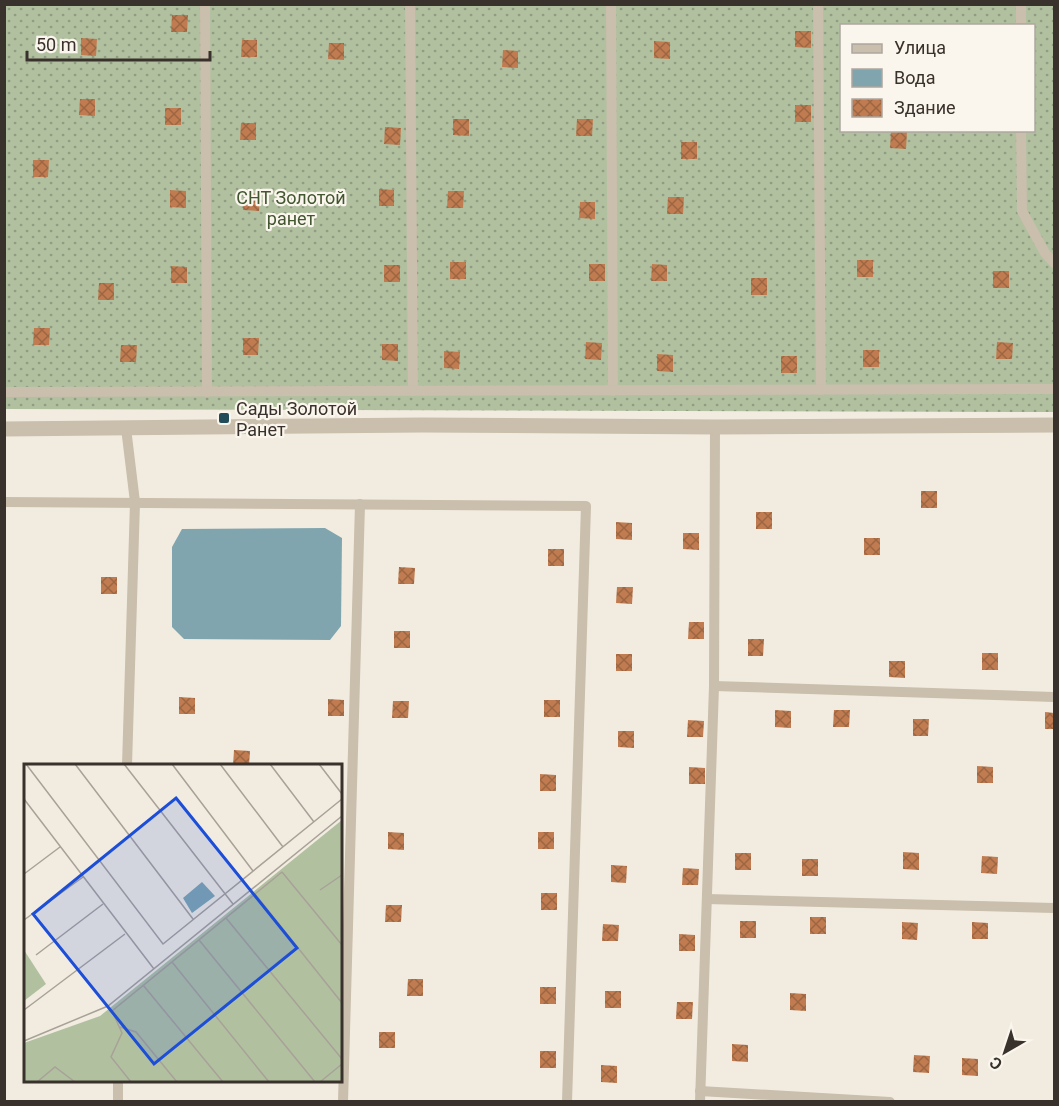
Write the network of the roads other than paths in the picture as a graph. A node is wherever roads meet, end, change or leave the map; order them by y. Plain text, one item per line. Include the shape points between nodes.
1 (205, 4) edge
2 (410, 4) edge
3 (611, 4) edge
4 (819, 4) edge
5 (1021, 4) edge
6 (1021, 24) edge
7 (1021, 132) edge
8 (1054, 263) edge
9 (1054, 389) edge
10 (821, 390) junction
11 (413, 391) junction
12 (613, 391) junction
13 (4, 392) edge
14 (207, 392) junction
15 (1054, 425) edge
16 (126, 428) junction
17 (715, 428) junction
18 (4, 429) edge
19 (4, 502) edge
20 (135, 502) junction
21 (360, 504) junction
22 (714, 686) junction
23 (1054, 697) edge
24 (127, 764) edge
25 (707, 899) junction
26 (1054, 908) edge
27 (118, 1082) edge
28 (700, 1096) edge
29 (118, 1101) edge
30 (343, 1101) edge
31 (567, 1101) edge
32 (890, 1101) edge

1 - 14 lane
2 - 11 lane
3 - 12 lane
4 - 10 lane
5 - 6 lane
7 - 8 lane via 1022,211
9 - 10 lane
10 - 12 lane
11 - 12 lane
11 - 14 lane
13 - 14 lane
15 - 17 street
16 - 17 street
16 - 18 street
16 - 20 lane
17 - 22 lane
19 - 20 lane
20 - 21 lane
20 - 24 lane
21 - 30 lane
21 - 31 lane via 586,506
22 - 23 lane
22 - 25 lane
25 - 26 lane
25 - 28 lane
27 - 29 lane
28 - 32 lane

